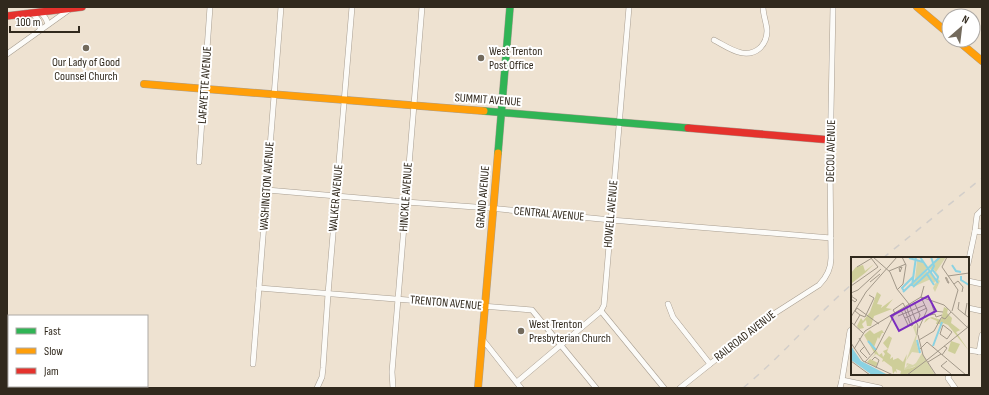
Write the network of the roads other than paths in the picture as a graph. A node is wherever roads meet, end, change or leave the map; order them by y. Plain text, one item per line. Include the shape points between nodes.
1 (82, 7) edge
2 (210, 7) edge
3 (281, 7) edge
4 (352, 7) edge
5 (422, 7) edge
6 (510, 7) edge
7 (629, 7) edge
8 (763, 7) edge
9 (833, 7) edge
10 (917, 7) edge
11 (70, 8) junction
12 (41, 12) junction
13 (31, 13) junction
14 (7, 16) edge
15 (48, 24) junction
16 (941, 27) edge
17 (40, 30) junction
18 (714, 40) dead end
19 (967, 48) edge
20 (7, 54) edge
21 (982, 61) edge
22 (144, 84) dead end
23 (205, 88) junction
24 (274, 94) junction
25 (344, 100) junction
26 (413, 106) junction
27 (501, 112) junction
28 (619, 123) junction
29 (831, 140) junction
30 (200, 162) dead end
31 (267, 190) junction
32 (336, 196) junction
33 (406, 202) junction
34 (494, 209) junction
35 (982, 210) edge
36 (611, 220) junction
37 (975, 231) junction
38 (982, 232) edge
39 (831, 238) junction
40 (969, 259) edge
41 (969, 281) edge
42 (982, 284) edge
43 (259, 288) junction
44 (814, 289) joint
45 (328, 294) junction
46 (399, 299) junction
47 (668, 304) dead end
48 (486, 306) junction
49 (969, 308) edge
50 (601, 311) junction
51 (982, 311) edge
52 (851, 330) edge
53 (982, 335) edge
54 (483, 340) junction
55 (561, 345) junction
56 (969, 350) edge
57 (980, 352) edge
58 (253, 364) dead end
59 (710, 364) junction
60 (949, 375) edge
61 (842, 380) junction
62 (517, 382) junction
63 (318, 388) edge
64 (393, 388) edge
65 (478, 388) edge
66 (521, 388) edge
67 (596, 388) edge
68 (664, 388) edge
69 (680, 388) edge
70 (840, 388) edge
71 (880, 388) edge
72 (954, 388) edge

1 - 11 street
2 - 23 street, LAFAYETTE AVENUE
3 - 24 street, WASHINGTON AVENUE
4 - 25 street, WALKER AVENUE
5 - 26 street, HINCKLE AVENUE
6 - 27 street, GRAND AVENUE
7 - 28 street, HOWELL AVENUE
8 - 18 street via 767,32 765,42 758,49 749,53 739,53
9 - 29 street, DECOU AVENUE
10 - 16 street
11 - 12 street
11 - 15 street
12 - 13 street
12 - 15 street
13 - 14 street
13 - 17 street via 39,20
15 - 17 street
17 - 20 street
19 - 21 street
22 - 23 street, SUMMIT AVENUE
23 - 24 street, SUMMIT AVENUE
23 - 30 street, LAFAYETTE AVENUE
24 - 25 street, SUMMIT AVENUE
24 - 31 street, WASHINGTON AVENUE
25 - 26 street, SUMMIT AVENUE
25 - 32 street, WALKER AVENUE
26 - 27 street, SUMMIT AVENUE
26 - 33 street, HINCKLE AVENUE
27 - 28 street, SUMMIT AVENUE
27 - 34 street, GRAND AVENUE
28 - 29 street, SUMMIT AVENUE
28 - 36 street, HOWELL AVENUE
29 - 39 street, DECOU AVENUE
31 - 32 street, CENTRAL AVENUE
31 - 43 street, WASHINGTON AVENUE
32 - 33 street, CENTRAL AVENUE
32 - 45 street, WALKER AVENUE
33 - 34 street, CENTRAL AVENUE
33 - 46 street, HINCKLE AVENUE
34 - 36 street, CENTRAL AVENUE
34 - 48 street, GRAND AVENUE
35 - 37 street via 977,214
36 - 39 street, CENTRAL AVENUE
36 - 50 street, HOWELL AVENUE via 604,305
37 - 38 street
37 - 40 street
39 - 44 street, DECOU AVENUE via 830,269 824,280
41 - 42 street
43 - 45 street, TRENTON AVENUE
43 - 58 street, WASHINGTON AVENUE
44 - 59 street, RAILROAD AVENUE via 769,317
45 - 46 street, TRENTON AVENUE
45 - 63 street, WALKER AVENUE via 323,368
46 - 48 street, TRENTON AVENUE
46 - 64 street, HINCKLE AVENUE via 392,372
47 - 59 street via 673,317
48 - 54 street, GRAND AVENUE
48 - 55 street, TRENTON AVENUE via 532,310
49 - 51 street
50 - 55 street
50 - 68 street
52 - 61 street
53 - 57 street
54 - 62 street
54 - 65 street, GRAND AVENUE
55 - 62 street
55 - 67 street, TRENTON AVENUE
56 - 57 street
59 - 69 street, RAILROAD AVENUE
60 - 72 street
61 - 70 street
61 - 71 street
62 - 66 street

